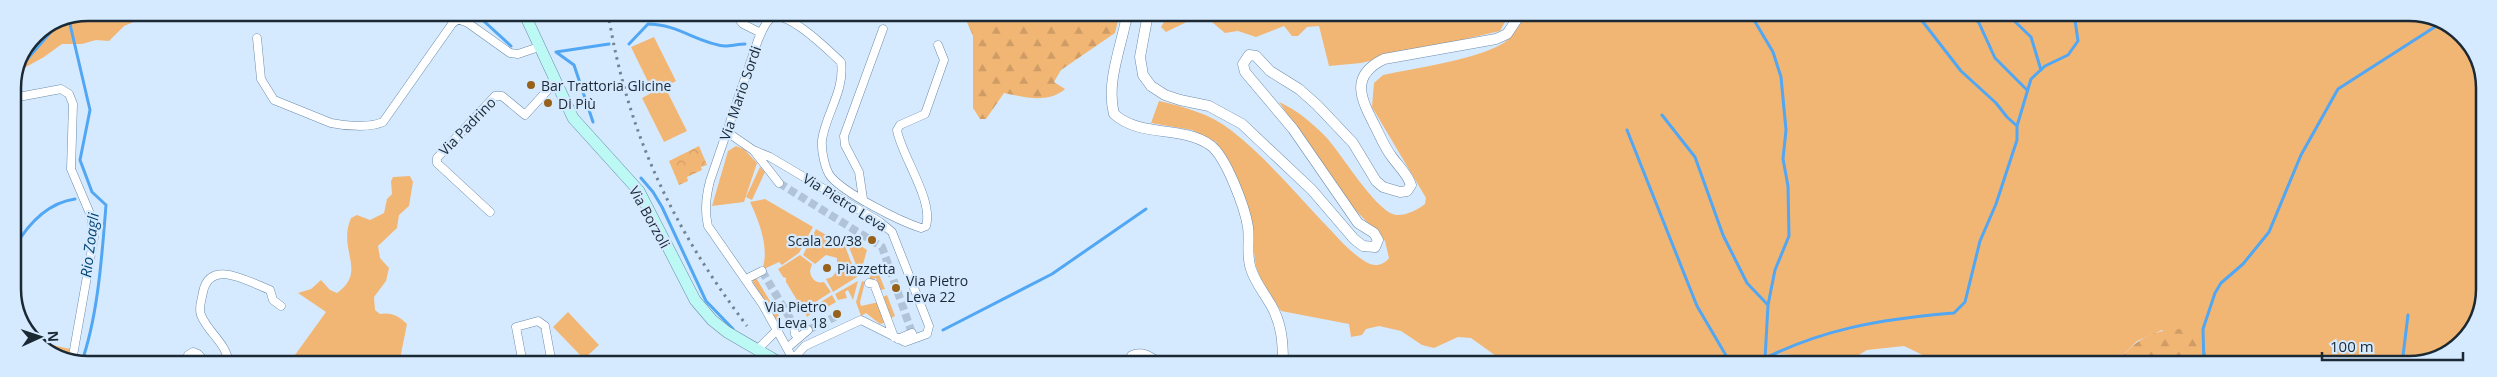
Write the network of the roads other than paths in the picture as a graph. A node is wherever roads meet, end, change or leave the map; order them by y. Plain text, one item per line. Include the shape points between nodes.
1 (456, 21) edge
2 (463, 21) edge
3 (528, 21) edge
4 (741, 21) edge
5 (768, 21) edge
6 (789, 21) edge
7 (1126, 21) edge
8 (1147, 21) edge
9 (1516, 21) edge
10 (883, 29) dead end
11 (761, 32) junction
12 (257, 38) dead end
13 (938, 45) dead end
14 (539, 47) junction
15 (554, 83) junction
16 (21, 96) edge
17 (727, 132) junction
18 (753, 150) junction
19 (779, 183) tunnel mouth
20 (863, 199) junction
21 (490, 212) dead end
22 (762, 271) dead end
23 (746, 279) junction
24 (869, 283) dead end
25 (281, 306) dead end
26 (794, 328) tunnel mouth
27 (778, 329) junction
28 (808, 330) tunnel mouth
29 (912, 332) dead end
30 (800, 337) junction
31 (896, 338) junction
32 (787, 348) junction
33 (757, 350) junction
34 (73, 354) edge
35 (188, 356) edge
36 (200, 356) edge
37 (227, 356) edge
38 (522, 356) edge
39 (551, 356) edge
40 (774, 356) edge
41 (789, 356) edge
42 (796, 356) edge
43 (1132, 356) edge
44 (1144, 356) edge
45 (1283, 356) edge

1 - 12 street via 385,120 375,124 331,123 274,100 261,79
2 - 14 street via 510,53 518,54
3 - 14 main road, Via Borzoli
4 - 11 street
5 - 11 street, Via Mario Sordi
6 - 20 street, Via Mario Sordi via 796,23 841,62 841,85 822,140 824,156 830,176
7 - 45 street via 1112,86 1114,114 1133,127 1190,135 1211,146 1223,160 1248,227 1248,255 1254,278 1280,324
8 - 9 street via 1140,57 1143,75 1151,86 1165,95 1209,106 1242,124 1312,190 1354,239 1363,246 1375,247 1378,240 1374,233 1358,223 1293,129 1245,72 1243,64 1246,59 1249,55 1256,56 1270,71 1299,89 1353,143 1376,181 1391,192 1400,192 1411,186 1409,178 1390,156 1360,95 1363,76 1372,65 1384,59 1501,37
10 - 20 street via 844,136 845,145 859,172
11 - 17 street, Via Mario Sordi
13 - 20 street, Via Mario Sordi via 944,60 925,114 900,125 897,130 917,177 928,220 926,226 921,228 903,222
14 - 15 main road, Via Borzoli
15 - 21 street, Via Padrino via 525,115 502,96 495,96 437,158 437,163
15 - 33 main road, Via Borzoli via 573,118 638,191 698,304 721,328
16 - 34 street via 61,89 69,94 73,104 71,169 90,216 94,237
17 - 18 street, Via Pietro Leva
17 - 23 street, Via Mario Sordi via 706,197 706,216 708,226
18 - 19 street
18 - 31 street, Via Pietro Leva via 791,169 892,232 929,326 927,334 905,342
22 - 23 street
23 - 27 street, Via Mario Sordi
24 - 31 street via 874,284
25 - 37 street via 273,300 270,290 229,275 211,276 206,280 201,316
26 - 30 street
27 - 32 street, Via Mario Sordi
27 - 33 street
28 - 30 street
29 - 31 street
30 - 32 street
31 - 42 street via 861,320 805,346
32 - 41 street, Via Mario Sordi
33 - 40 main road, Via Borzoli
35 - 36 street via 192,352
38 - 39 street via 516,326 538,321 545,326
43 - 44 street

